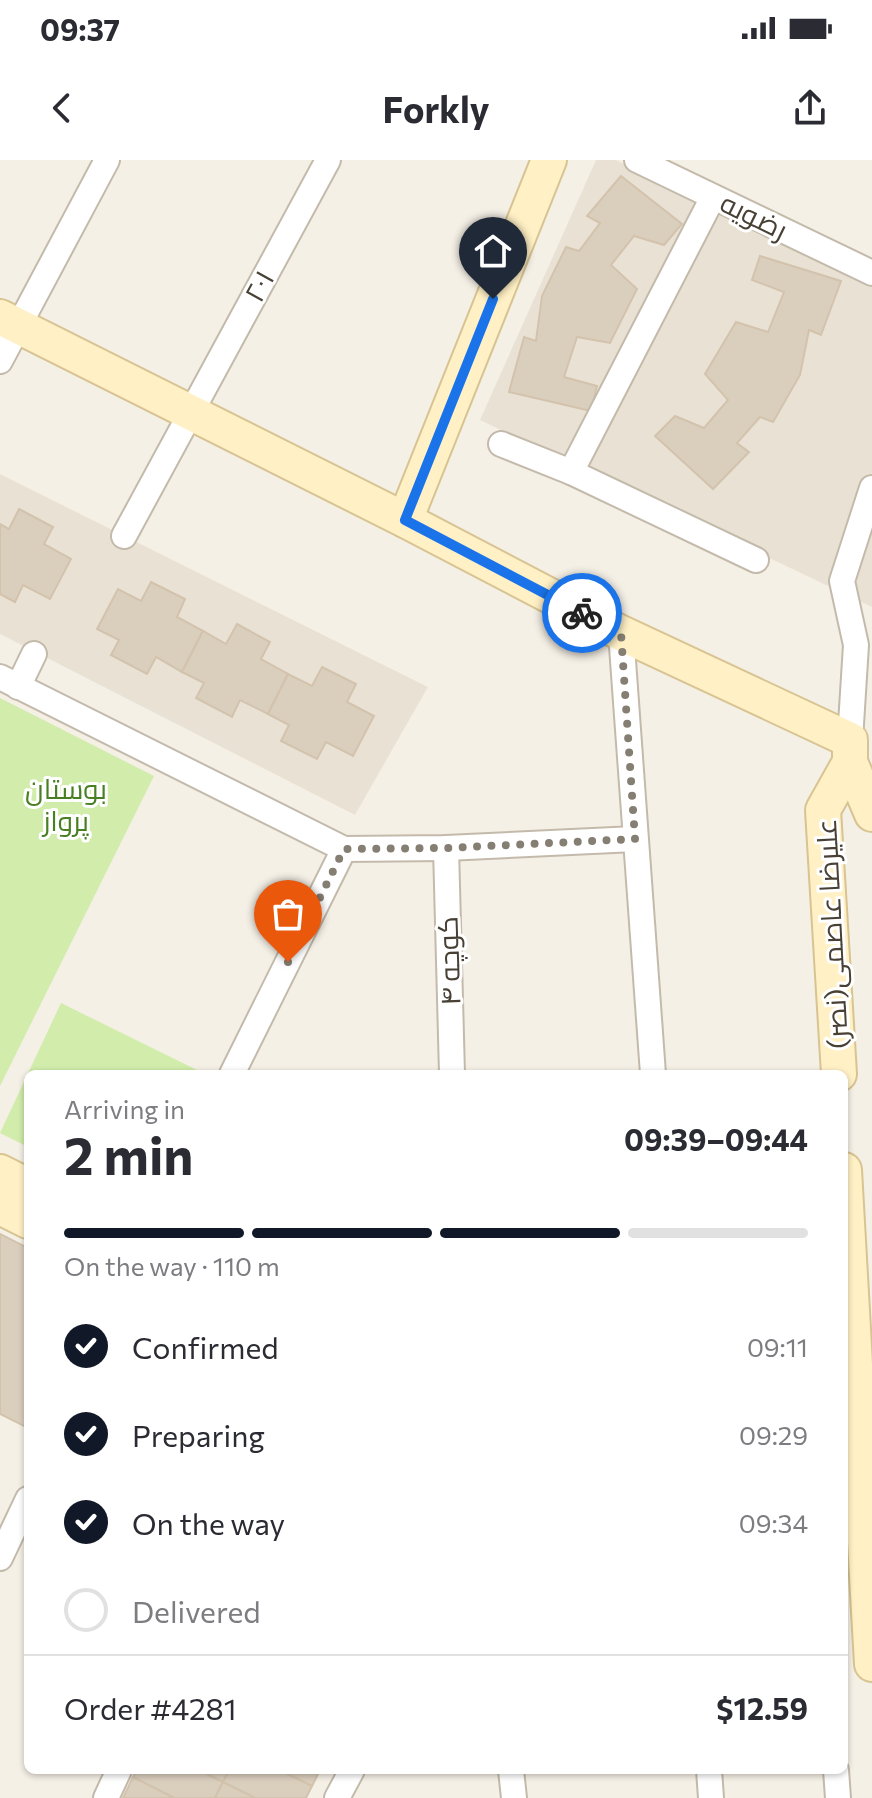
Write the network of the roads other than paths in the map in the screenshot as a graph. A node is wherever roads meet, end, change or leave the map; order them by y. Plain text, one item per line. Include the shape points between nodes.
1 (107, 160) edge
2 (328, 160) edge
3 (549, 160) edge
4 (637, 160) edge
5 (713, 197) junction
6 (872, 273) edge
7 (10, 322) edge
8 (0, 361) edge
9 (190, 412) junction
10 (501, 444) dead end
11 (571, 472) junction
12 (872, 488) edge
13 (405, 520) junction
14 (124, 536) dead end
15 (756, 560) dead end
16 (872, 625) edge
17 (621, 633) junction
18 (856, 645) junction
19 (34, 654) dead end
20 (9, 682) edge
21 (850, 751) junction
22 (872, 814) edge
23 (635, 839) junction
24 (446, 848) junction
25 (344, 849) junction
26 (234, 1070) edge
27 (452, 1070) edge
28 (653, 1070) edge
29 (839, 1070) edge
30 (0, 1172) edge
31 (24, 1184) edge
32 (0, 1207) edge
33 (24, 1219) edge
34 (848, 1234) edge
35 (857, 1378) edge
36 (857, 1422) edge
37 (24, 1507) edge
38 (0, 1558) edge
39 (872, 1664) edge
40 (117, 1774) edge
41 (350, 1774) edge
42 (511, 1774) edge
43 (709, 1774) edge
44 (836, 1774) edge
45 (106, 1798) edge
46 (337, 1798) edge
47 (514, 1798) edge
48 (711, 1798) edge
49 (838, 1798) edge

1 - 7 street
2 - 9 street, ۲۰۱
3 - 13 street
4 - 5 street, رضویه
5 - 6 street, رضویه
5 - 11 street
7 - 8 street
7 - 9 street
9 - 13 street
9 - 14 street, ۲۰۱
10 - 11 street
11 - 15 street
12 - 18 street via 842,581
13 - 17 street
16 - 18 street
17 - 21 street
17 - 23 street
18 - 21 street
19 - 20 street
20 - 25 street
21 - 22 street, علیرضا عاصمی(نصر)
21 - 29 street, علیرضا عاصمی(نصر) via 823,810
23 - 24 street
23 - 28 street
24 - 25 street
24 - 27 street, کوچه ۴
25 - 26 street
30 - 31 street
32 - 33 street
34 - 35 street
35 - 36 street
36 - 39 street
37 - 38 street
40 - 45 street
41 - 46 street
42 - 47 street
43 - 48 street
44 - 49 street

